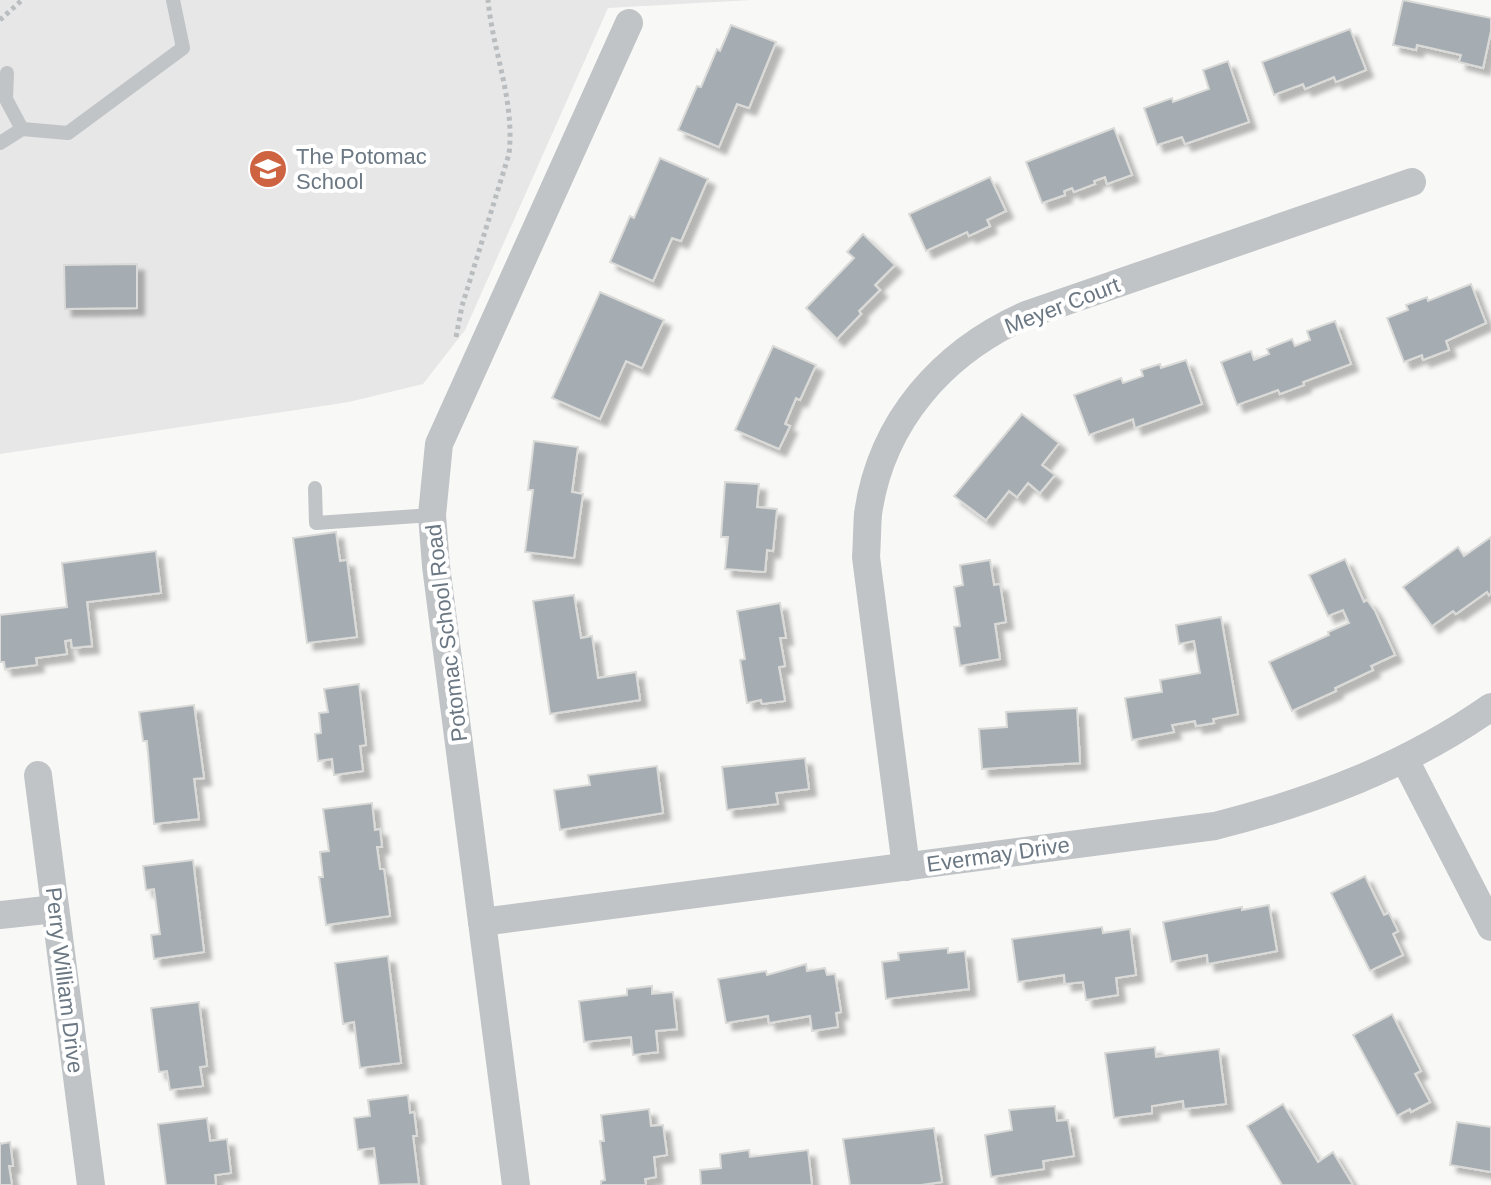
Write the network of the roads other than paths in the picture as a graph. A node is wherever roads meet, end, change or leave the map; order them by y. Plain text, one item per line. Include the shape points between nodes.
1 (173, 0) edge
2 (629, 23) dead end
3 (7, 73) dead end
4 (22, 129) junction
5 (0, 143) edge
6 (1412, 182) dead end
7 (315, 488) dead end
8 (432, 515) junction
9 (1491, 707) edge
10 (1405, 760) junction
11 (38, 775) dead end
12 (906, 867) junction
13 (55, 909) junction
14 (0, 915) edge
15 (482, 922) junction
16 (1491, 927) edge
17 (91, 1185) edge
18 (516, 1185) edge

1 - 4 lane via 183,48 68,133
2 - 8 street, Potomac School Road via 439,444
3 - 4 lane via 6,99
4 - 5 lane
6 - 12 street, Meyer Court via 1001,326 957,355 912,403 878,473 868,514 866,557
7 - 8 lane via 316,523
8 - 15 street, Potomac School Road
9 - 10 street, Evermay Drive
10 - 12 street, Evermay Drive via 1306,801 1215,826
10 - 16 street
11 - 13 street, Perry William Drive
12 - 15 street, Evermay Drive
13 - 14 street
13 - 17 street, Perry William Drive
15 - 18 street, Potomac School Road

